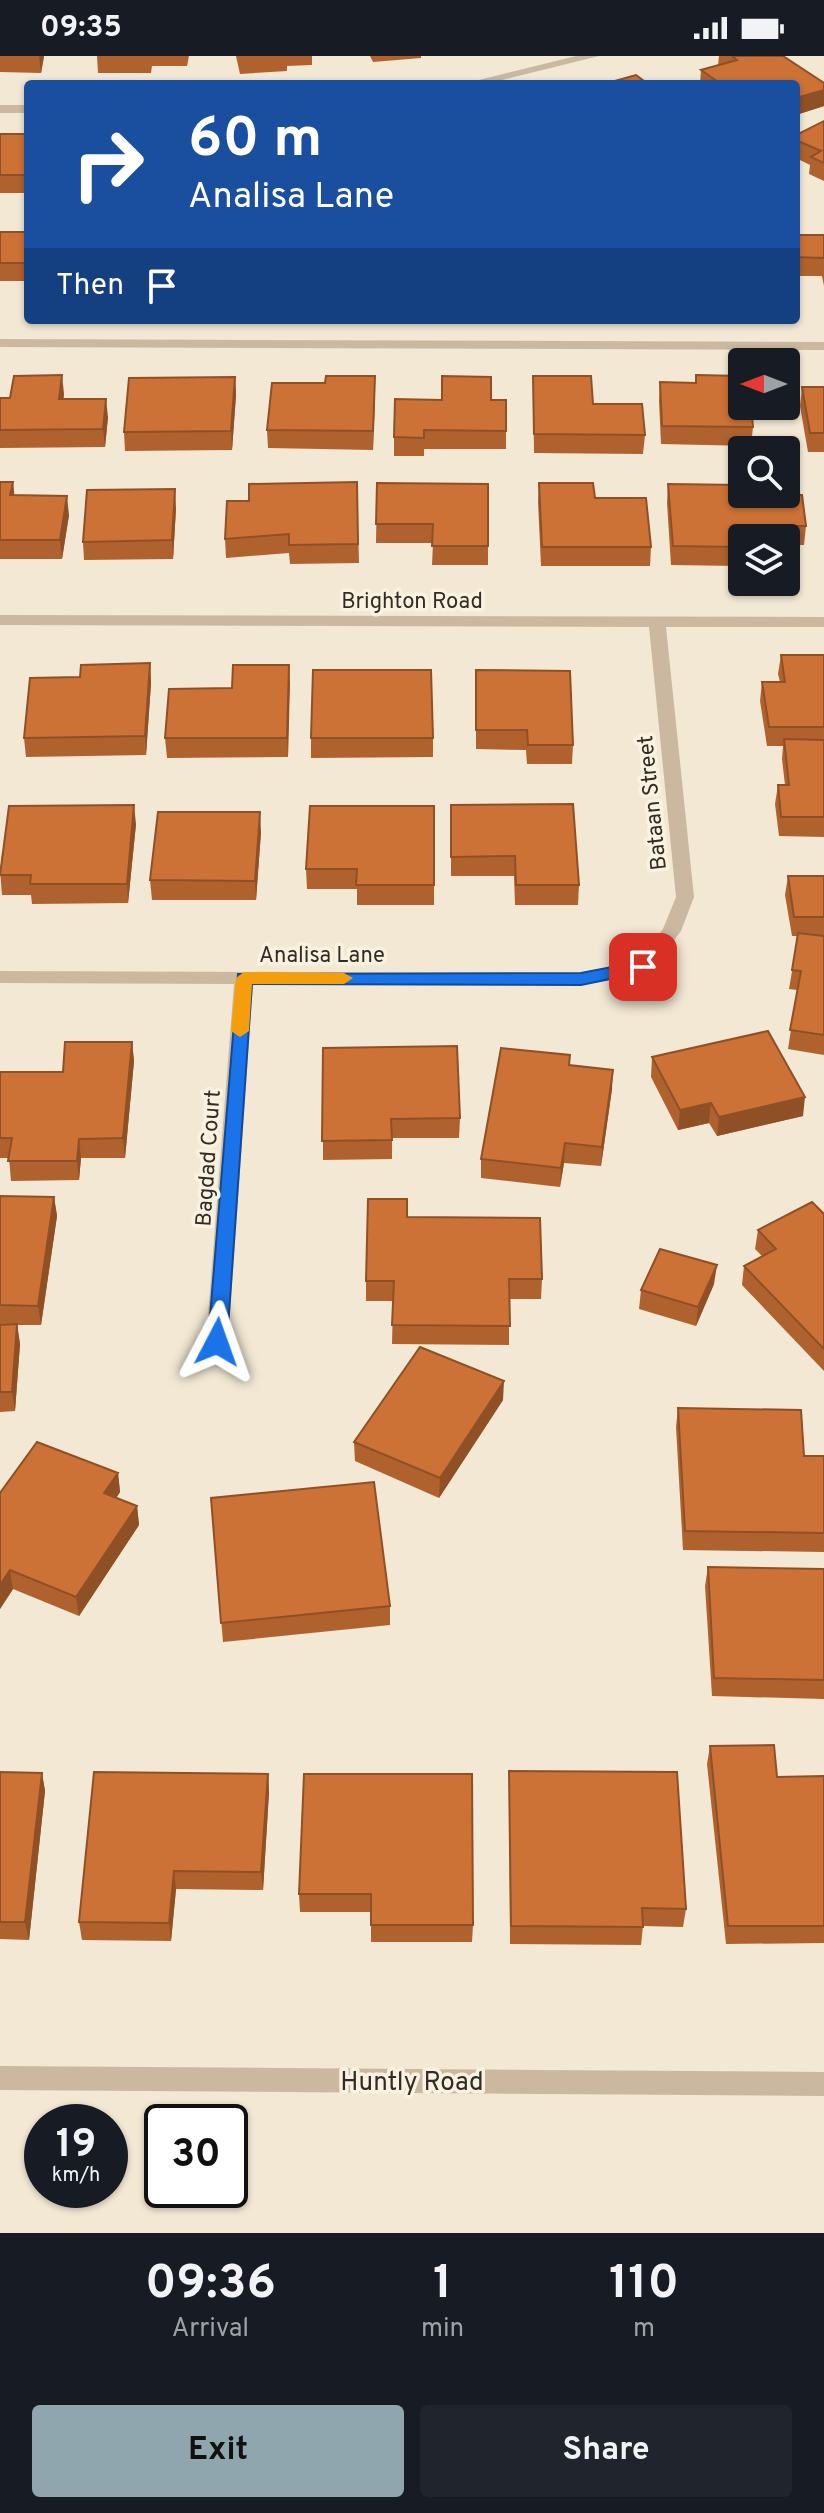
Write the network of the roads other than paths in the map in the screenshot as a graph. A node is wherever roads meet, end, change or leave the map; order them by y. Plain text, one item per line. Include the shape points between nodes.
1 (593, 56) edge
2 (487, 80) edge
3 (0, 109) edge
4 (24, 109) edge
5 (0, 343) edge
6 (824, 346) edge
7 (0, 620) edge
8 (657, 622) junction
9 (824, 622) edge
10 (643, 967) joint
11 (0, 977) edge
12 (244, 978) junction
13 (217, 1342) dead end
14 (0, 2078) edge
15 (824, 2084) edge

1 - 2 street
3 - 4 street
5 - 6 street
7 - 8 street, Brighton Road
8 - 9 street, Brighton Road
8 - 10 street, Bataan Street via 685,897 672,931
10 - 12 street, Analisa Lane via 581,979
11 - 12 street, Analisa Lane
12 - 13 street, Bagdad Court
14 - 15 street, Huntly Road

